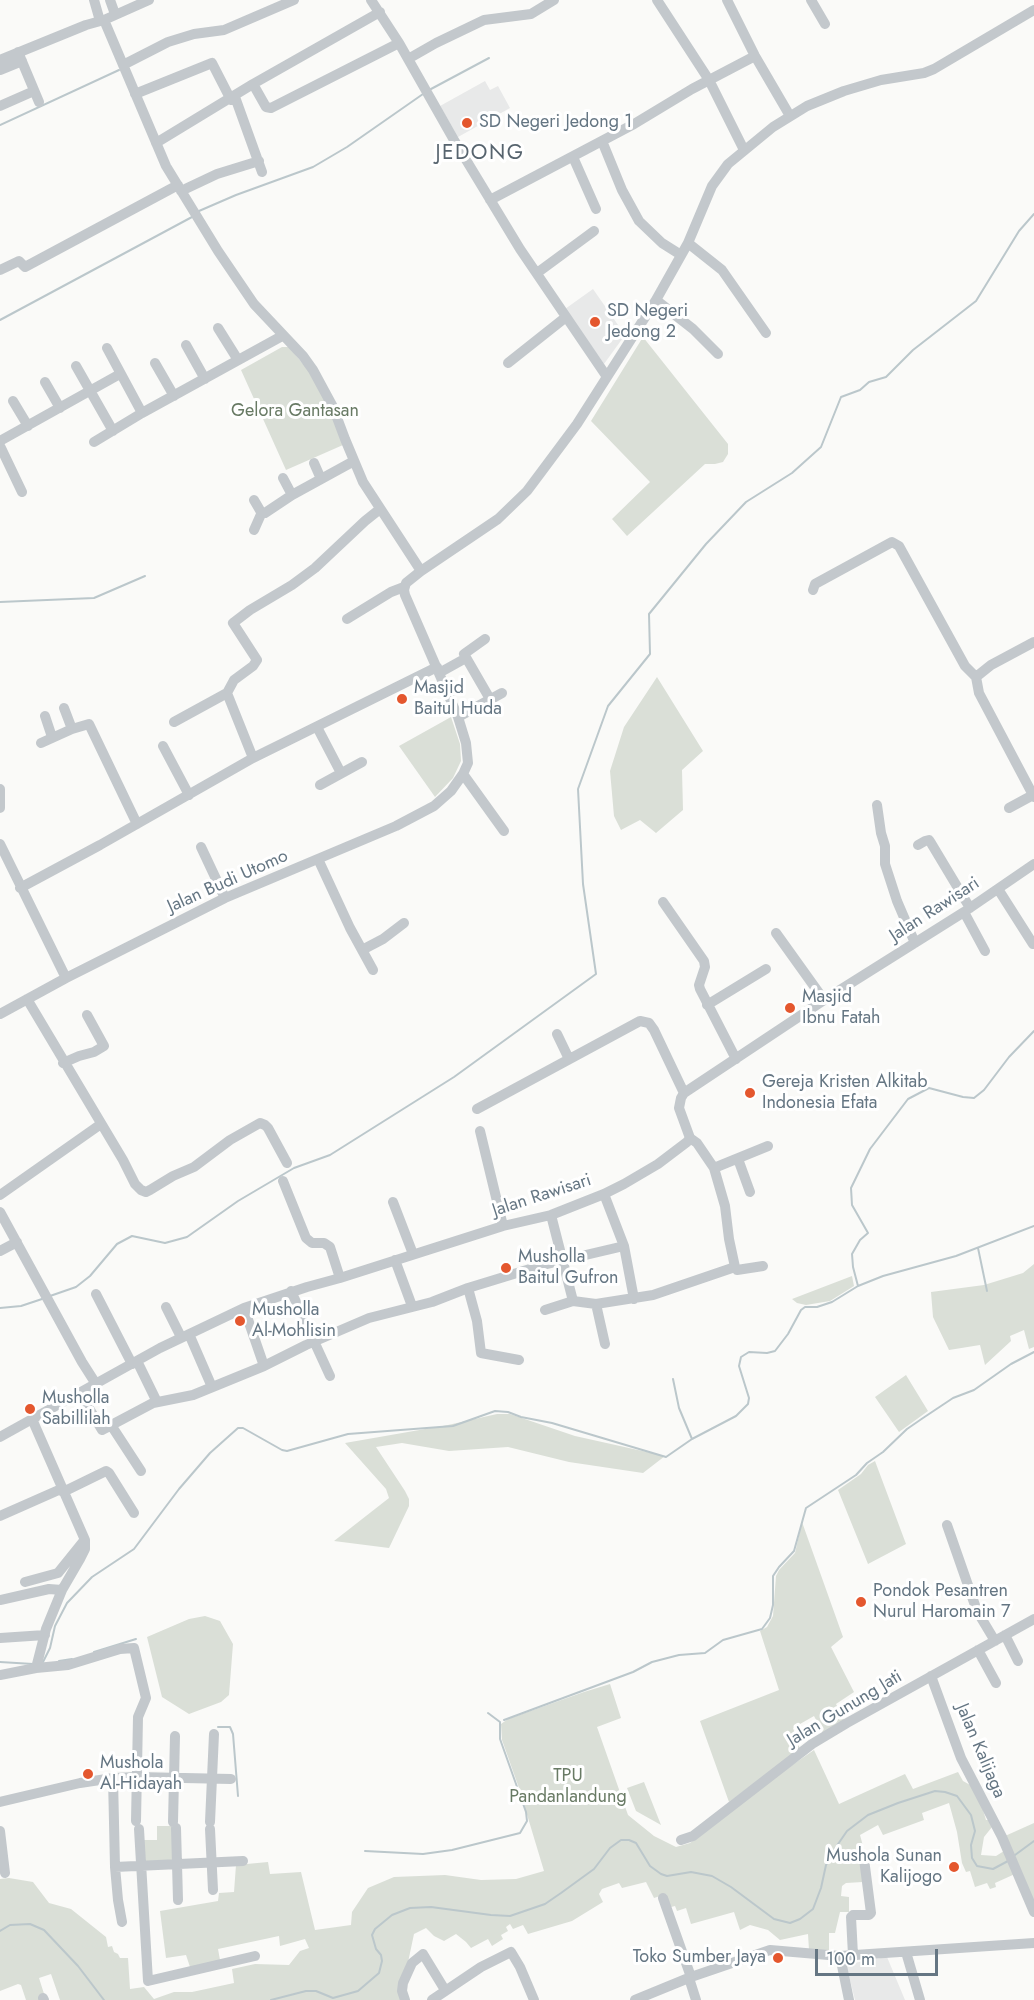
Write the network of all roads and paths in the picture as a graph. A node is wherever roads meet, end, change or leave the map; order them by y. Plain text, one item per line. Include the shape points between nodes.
1 (94, 0) edge
2 (110, 0) edge
3 (149, 0) edge
4 (294, 0) edge
5 (371, 0) edge
6 (554, 0) edge
7 (657, 0) edge
8 (727, 0) edge
9 (811, 0) edge
10 (1034, 10) edge
11 (380, 12) junction
12 (115, 14) junction
13 (102, 20) junction
14 (825, 24) dead end
15 (399, 43) junction
16 (755, 56) junction
17 (20, 57) junction
18 (408, 59) junction
19 (0, 60) edge
20 (123, 65) junction
21 (0, 70) edge
22 (709, 80) junction
23 (253, 84) junction
24 (34, 91) junction
25 (135, 94) junction
26 (233, 98) junction
27 (39, 102) dead end
28 (0, 106) edge
29 (790, 116) junction
30 (602, 141) junction
31 (156, 143) junction
32 (744, 150) junction
33 (573, 157) junction
34 (180, 188) junction
35 (490, 200) junction
36 (596, 209) dead end
37 (594, 231) dead end
38 (688, 243) junction
39 (681, 255) junction
40 (0, 270) edge
41 (537, 273) junction
42 (656, 300) junction
43 (566, 317) junction
44 (218, 328) dead end
45 (766, 333) dead end
46 (285, 338) junction
47 (186, 345) dead end
48 (107, 348) dead end
49 (718, 354) dead end
50 (238, 360) junction
51 (155, 363) dead end
52 (508, 363) dead end
53 (76, 366) dead end
54 (120, 374) junction
55 (224, 376) dead end
56 (607, 377) junction
57 (205, 379) junction
58 (45, 382) dead end
59 (90, 391) junction
60 (174, 396) junction
61 (14, 401) dead end
62 (60, 408) junction
63 (142, 413) junction
64 (28, 426) junction
65 (112, 431) junction
66 (0, 441) edge
67 (94, 442) dead end
68 (0, 446) edge
69 (354, 461) junction
70 (314, 463) dead end
71 (283, 478) dead end
72 (321, 479) junction
73 (22, 492) dead end
74 (292, 495) junction
75 (254, 500) dead end
76 (380, 509) junction
77 (262, 512) junction
78 (254, 530) dead end
79 (421, 571) junction
80 (404, 587) junction
81 (813, 591) dead end
82 (347, 619) dead end
83 (485, 639) dead end
84 (1034, 642) edge
85 (466, 658) junction
86 (438, 670) junction
87 (976, 677) junction
88 (227, 693) junction
89 (502, 693) dead end
90 (490, 699) junction
91 (64, 708) dead end
92 (45, 716) dead end
93 (458, 717) junction
94 (174, 722) dead end
95 (317, 727) junction
96 (72, 729) junction
97 (52, 737) junction
98 (41, 743) dead end
99 (163, 747) dead end
100 (253, 758) junction
101 (362, 762) dead end
102 (341, 773) junction
103 (464, 774) junction
104 (320, 784) dead end
105 (0, 789) edge
106 (189, 795) junction
107 (1033, 796) edge
108 (877, 805) dead end
109 (0, 808) edge
110 (1009, 808) dead end
111 (137, 824) junction
112 (504, 831) dead end
113 (0, 844) edge
114 (918, 845) dead end
115 (201, 847) dead end
116 (318, 859) junction
117 (1034, 864) edge
118 (20, 888) junction
119 (998, 889) junction
120 (225, 898) junction
121 (663, 902) dead end
122 (967, 910) junction
123 (404, 923) dead end
124 (776, 933) dead end
125 (915, 943) junction
126 (1033, 944) edge
127 (362, 950) junction
128 (985, 951) dead end
129 (766, 969) dead end
130 (373, 970) dead end
131 (66, 978) junction
132 (27, 999) junction
133 (824, 1000) junction
134 (707, 1005) junction
135 (0, 1014) edge
136 (87, 1015) dead end
137 (556, 1034) dead end
138 (569, 1059) junction
139 (736, 1059) junction
140 (63, 1063) junction
141 (684, 1093) junction
142 (477, 1109) dead end
143 (101, 1124) junction
144 (480, 1131) dead end
145 (690, 1138) junction
146 (768, 1146) dead end
147 (738, 1159) junction
148 (287, 1163) dead end
149 (714, 1168) junction
150 (283, 1181) dead end
151 (750, 1192) dead end
152 (604, 1194) junction
153 (0, 1195) edge
154 (393, 1202) dead end
155 (0, 1212) edge
156 (551, 1215) junction
157 (503, 1226) junction
158 (17, 1242) junction
159 (624, 1246) junction
160 (0, 1251) edge
161 (413, 1254) junction
162 (563, 1259) junction
163 (395, 1260) junction
164 (763, 1266) dead end
165 (735, 1267) junction
166 (340, 1278) junction
167 (468, 1288) junction
168 (291, 1292) junction
169 (96, 1294) dead end
170 (634, 1299) junction
171 (573, 1301) junction
172 (596, 1304) junction
173 (412, 1306) junction
174 (166, 1307) dead end
175 (244, 1308) junction
176 (544, 1310) dead end
177 (185, 1336) junction
178 (314, 1342) junction
179 (605, 1344) dead end
180 (519, 1360) dead end
181 (134, 1363) junction
182 (264, 1366) junction
183 (330, 1376) dead end
184 (96, 1384) junction
185 (212, 1387) junction
186 (80, 1393) junction
187 (157, 1402) junction
188 (32, 1419) junction
189 (107, 1427) junction
190 (0, 1437) edge
191 (141, 1471) dead end
192 (62, 1490) junction
193 (134, 1513) dead end
194 (0, 1516) edge
195 (947, 1525) dead end
196 (85, 1540) junction
197 (25, 1582) dead end
198 (62, 1590) junction
199 (0, 1600) edge
200 (1034, 1619) edge
201 (45, 1635) junction
202 (1005, 1635) junction
203 (0, 1638) edge
204 (995, 1641) junction
205 (978, 1650) junction
206 (1018, 1661) dead end
207 (36, 1665) junction
208 (0, 1675) edge
209 (931, 1676) junction
210 (996, 1683) dead end
211 (214, 1734) dead end
212 (175, 1736) dead end
213 (137, 1777) junction
214 (113, 1778) junction
215 (173, 1778) junction
216 (211, 1779) junction
217 (231, 1779) dead end
218 (0, 1802) edge
219 (0, 1831) edge
220 (681, 1840) dead end
221 (864, 1859) dead end
222 (243, 1861) dead end
223 (212, 1863) junction
224 (177, 1864) junction
225 (141, 1866) junction
226 (115, 1867) junction
227 (5, 1873) dead end
228 (213, 1890) dead end
229 (663, 1898) dead end
230 (178, 1900) dead end
231 (1034, 1912) edge
232 (122, 1922) dead end
233 (1034, 1943) edge
234 (906, 1952) junction
235 (853, 1955) junction
236 (255, 1956) dead end
237 (840, 1956) junction
238 (690, 1978) junction
239 (446, 1990) junction
240 (405, 2000) edge
241 (432, 2000) edge
242 (534, 2000) edge
243 (635, 2000) edge
244 (696, 2000) edge
245 (849, 2000) edge
246 (920, 2000) edge

1 - 13 street
2 - 12 street
3 - 12 street
4 - 20 street via 224,30 168,42
5 - 11 street
6 - 18 street via 531,14 477,23
7 - 22 street
8 - 16 street
9 - 14 street
10 - 29 street via 934,69 844,91
11 - 15 street
11 - 23 street
12 - 13 street
13 - 17 street
13 - 20 street
15 - 18 street
15 - 23 street via 269,109
16 - 22 street
16 - 29 street
17 - 19 street
17 - 21 street
17 - 24 street
18 - 35 street
20 - 25 street
22 - 30 street
22 - 32 street
23 - 26 street
24 - 27 street
24 - 28 street
25 - 26 street via 211,63
25 - 31 street
26 - 31 street
26 - 34 street via 261,166 217,174
29 - 32 street
30 - 33 street
30 - 39 street via 639,220
31 - 34 street
32 - 38 street via 712,186
33 - 35 street
33 - 36 street
34 - 40 street via 25,267 19,261
34 - 46 street via 236,279
35 - 41 street
37 - 41 street
38 - 39 street
38 - 45 street via 722,270
39 - 42 street
41 - 43 street
42 - 49 street
42 - 56 street
43 - 52 street
43 - 56 street
44 - 50 street
46 - 50 street
46 - 55 street
46 - 69 street via 308,363 324,390
47 - 57 street
48 - 54 street
50 - 57 street
51 - 60 street
53 - 59 street
54 - 59 street
54 - 63 street
56 - 79 street via 577,424 511,508
57 - 60 street
58 - 62 street
59 - 62 street
59 - 65 street
60 - 63 street
61 - 64 street
62 - 64 street
63 - 65 street
64 - 66 street
65 - 67 street
68 - 73 street
69 - 72 street
69 - 76 street
70 - 72 street
71 - 74 street
72 - 74 street
74 - 77 street
75 - 77 street
76 - 79 street
76 - 88 street via 315,568 233,623 257,662 234,680
77 - 78 street
79 - 80 street
80 - 82 street
80 - 86 street
81 - 87 street via 814,584 892,542 899,546 965,666
83 - 85 street via 464,654
84 - 87 street via 991,664
85 - 86 street
85 - 90 street
86 - 93 street
86 - 95 street
87 - 107 street via 980,693
88 - 94 street
88 - 100 street
89 - 90 street
90 - 93 street
91 - 96 street
92 - 97 street
93 - 103 street via 468,754
95 - 100 street
95 - 102 street
96 - 97 street
96 - 111 street via 91,726
97 - 98 street
99 - 106 street
100 - 106 street
101 - 102 street
102 - 104 street
103 - 112 street
103 - 116 street, Jalan Budi Utomo via 443,799 423,812
105 - 109 street
106 - 111 street
107 - 110 street
108 - 125 street via 885,864
111 - 118 street
113 - 118 street
114 - 122 street via 929,840
115 - 120 street
116 - 120 street, Jalan Budi Utomo
116 - 127 street
117 - 119 street, Jalan Rawisari
118 - 131 street
119 - 122 street, Jalan Rawisari
119 - 126 street
120 - 131 street, Jalan Budi Utomo
121 - 134 street via 704,961 699,985
122 - 125 street, Jalan Rawisari
122 - 128 street
123 - 127 street
124 - 133 street
125 - 133 street, Jalan Rawisari
127 - 130 street
129 - 134 street
131 - 132 street, Jalan Budi Utomo
132 - 135 street, Jalan Budi Utomo
132 - 140 street
133 - 139 street, Jalan Rawisari
134 - 139 street
136 - 140 street via 104,1046
137 - 138 street
138 - 141 street via 645,1021 654,1030
138 - 142 street
139 - 141 street, Jalan Rawisari
140 - 143 street
141 - 145 street via 679,1108
143 - 148 street via 135,1184 146,1192 195,1167 260,1123 266,1125
143 - 153 street
144 - 157 street
145 - 149 street
145 - 152 street, Jalan Rawisari via 658,1164
146 - 147 street
147 - 149 street
147 - 151 street
149 - 165 street via 723,1195
150 - 166 street via 306,1238 330,1247
152 - 156 street, Jalan Rawisari
152 - 159 street
154 - 161 street
155 - 158 street
156 - 157 street, Jalan Rawisari
156 - 162 street
157 - 161 street, Jalan Rawisari
158 - 160 street
158 - 184 street
159 - 162 street
159 - 170 street
161 - 163 street, Jalan Rawisari
162 - 167 street
162 - 171 street
163 - 166 street, Jalan Rawisari
163 - 173 street
164 - 165 street via 737,1270
165 - 170 street
166 - 168 street, Jalan Rawisari
167 - 173 street
167 - 180 street via 482,1353
168 - 175 street, Jalan Rawisari
168 - 178 street
169 - 181 street
170 - 172 street
171 - 172 street
171 - 176 street
172 - 179 street
173 - 178 street via 369,1318
174 - 177 street
175 - 177 street, Jalan Rawisari
175 - 182 street
177 - 181 street, Jalan Rawisari
177 - 185 street
178 - 182 street
178 - 183 street
181 - 184 street, Jalan Rawisari
181 - 187 street
182 - 185 street
184 - 186 street, Jalan Rawisari
185 - 187 street
186 - 188 street, Jalan Rawisari
186 - 189 street
187 - 189 street
188 - 190 street, Jalan Rawisari
188 - 192 street
189 - 191 street
192 - 193 street via 107,1472
192 - 194 street
192 - 196 street
195 - 204 street via 977,1611
196 - 197 street via 58,1573
196 - 198 street via 85,1549
198 - 199 street via 49,1589
198 - 201 street
200 - 202 street, Jalan Gunung Jati
201 - 203 street
201 - 207 street
202 - 204 street, Jalan Gunung Jati
202 - 206 street
204 - 205 street, Jalan Gunung Jati
205 - 209 street, Jalan Gunung Jati
205 - 210 street
207 - 208 street
207 - 213 street via 68,1665 134,1648 146,1698 138,1717
209 - 220 street, Jalan Gunung Jati via 812,1744 693,1836
209 - 231 street, Jalan Kalijaga via 962,1758
211 - 216 street
212 - 215 street
213 - 214 street
213 - 215 street
213 - 225 street
214 - 218 street
214 - 226 street
215 - 216 street
215 - 224 street
216 - 217 street
216 - 223 street
219 - 227 street
221 - 235 street via 871,1913 851,1917
222 - 223 street
223 - 224 street
223 - 228 street
224 - 225 street
224 - 230 street
225 - 226 street
225 - 236 street via 148,1981
226 - 232 street
229 - 238 street
233 - 234 street
234 - 235 street
234 - 246 street
235 - 237 street
237 - 238 street via 770,1950
237 - 245 street
238 - 243 street
238 - 244 street
239 - 240 street via 423,1954 412,1963 403,1983
239 - 241 street
239 - 242 street via 511,1952

